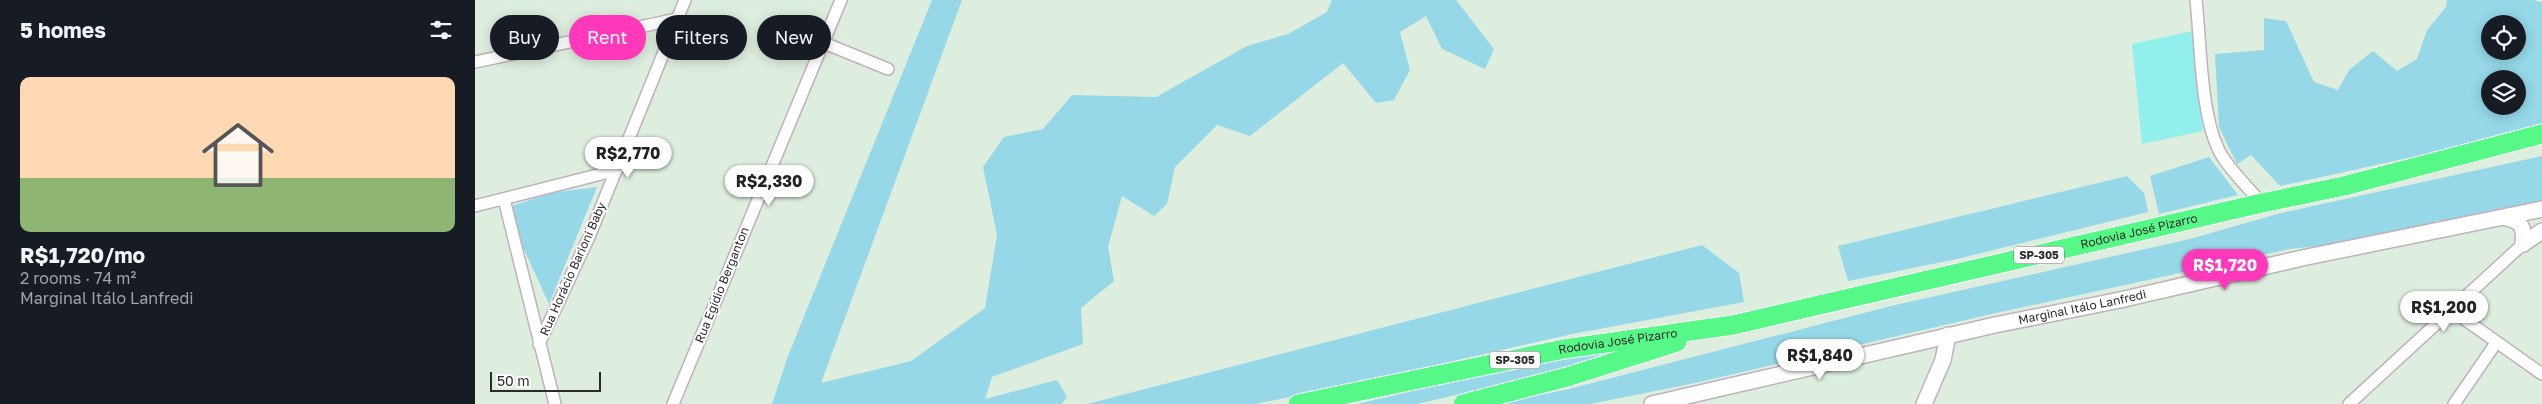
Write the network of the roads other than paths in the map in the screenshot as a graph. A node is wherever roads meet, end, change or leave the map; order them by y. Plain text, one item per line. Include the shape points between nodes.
1 (685, 0) edge
2 (841, 0) edge
3 (2196, 0) edge
4 (679, 15) edge
5 (656, 23) edge
6 (831, 25) edge
7 (831, 46) edge
8 (661, 60) edge
9 (817, 60) edge
10 (475, 62) edge
11 (887, 69) dead end
12 (2542, 134) edge
13 (617, 170) junction
14 (503, 199) junction
15 (2262, 202) junction
16 (475, 206) edge
17 (2542, 209) edge
18 (2506, 218) junction
19 (2542, 231) edge
20 (2523, 244) junction
21 (2450, 310) junction
22 (1733, 325) junction
23 (1948, 335) junction
24 (2496, 343) junction
25 (539, 344) junction
26 (2542, 374) edge
27 (1681, 402) edge
28 (1659, 403) edge
29 (555, 404) edge
30 (673, 404) edge
31 (1298, 404) edge
32 (1463, 404) edge
33 (1923, 404) edge
34 (2349, 404) edge
35 (2454, 404) edge

1 - 4 street, Rua Horácio Barioni Baby
2 - 6 street, Rua Egidio Berganton
3 - 15 street via 2207,116 2214,140 2233,172
5 - 10 street
7 - 11 street
8 - 13 street, Rua Horácio Barioni Baby
9 - 30 street, Rua Egidio Berganton
12 - 15 main road, Rodovia José Pizarro / SP-305 via 2344,186
13 - 14 street
13 - 25 street, Rua Horácio Barioni Baby
14 - 16 street
14 - 25 street
15 - 22 main road, Rodovia José Pizarro / SP-305
17 - 18 street, Marginal Itálo Lanfredi
18 - 20 street via 2521,223 2525,231
18 - 23 street, Marginal Itálo Lanfredi via 2302,258
19 - 20 street
20 - 21 street
21 - 24 street
21 - 34 street
22 - 31 main road, Rodovia José Pizarro / SP-305 via 1564,350
22 - 32 main road, Rodovia José Pizarro / SP-305 via 1567,377
23 - 27 street, Marginal Itálo Lanfredi
23 - 33 street via 1943,360
24 - 26 street
24 - 35 street
25 - 29 street
27 - 28 street, Marginal Itálo Lanfredi

